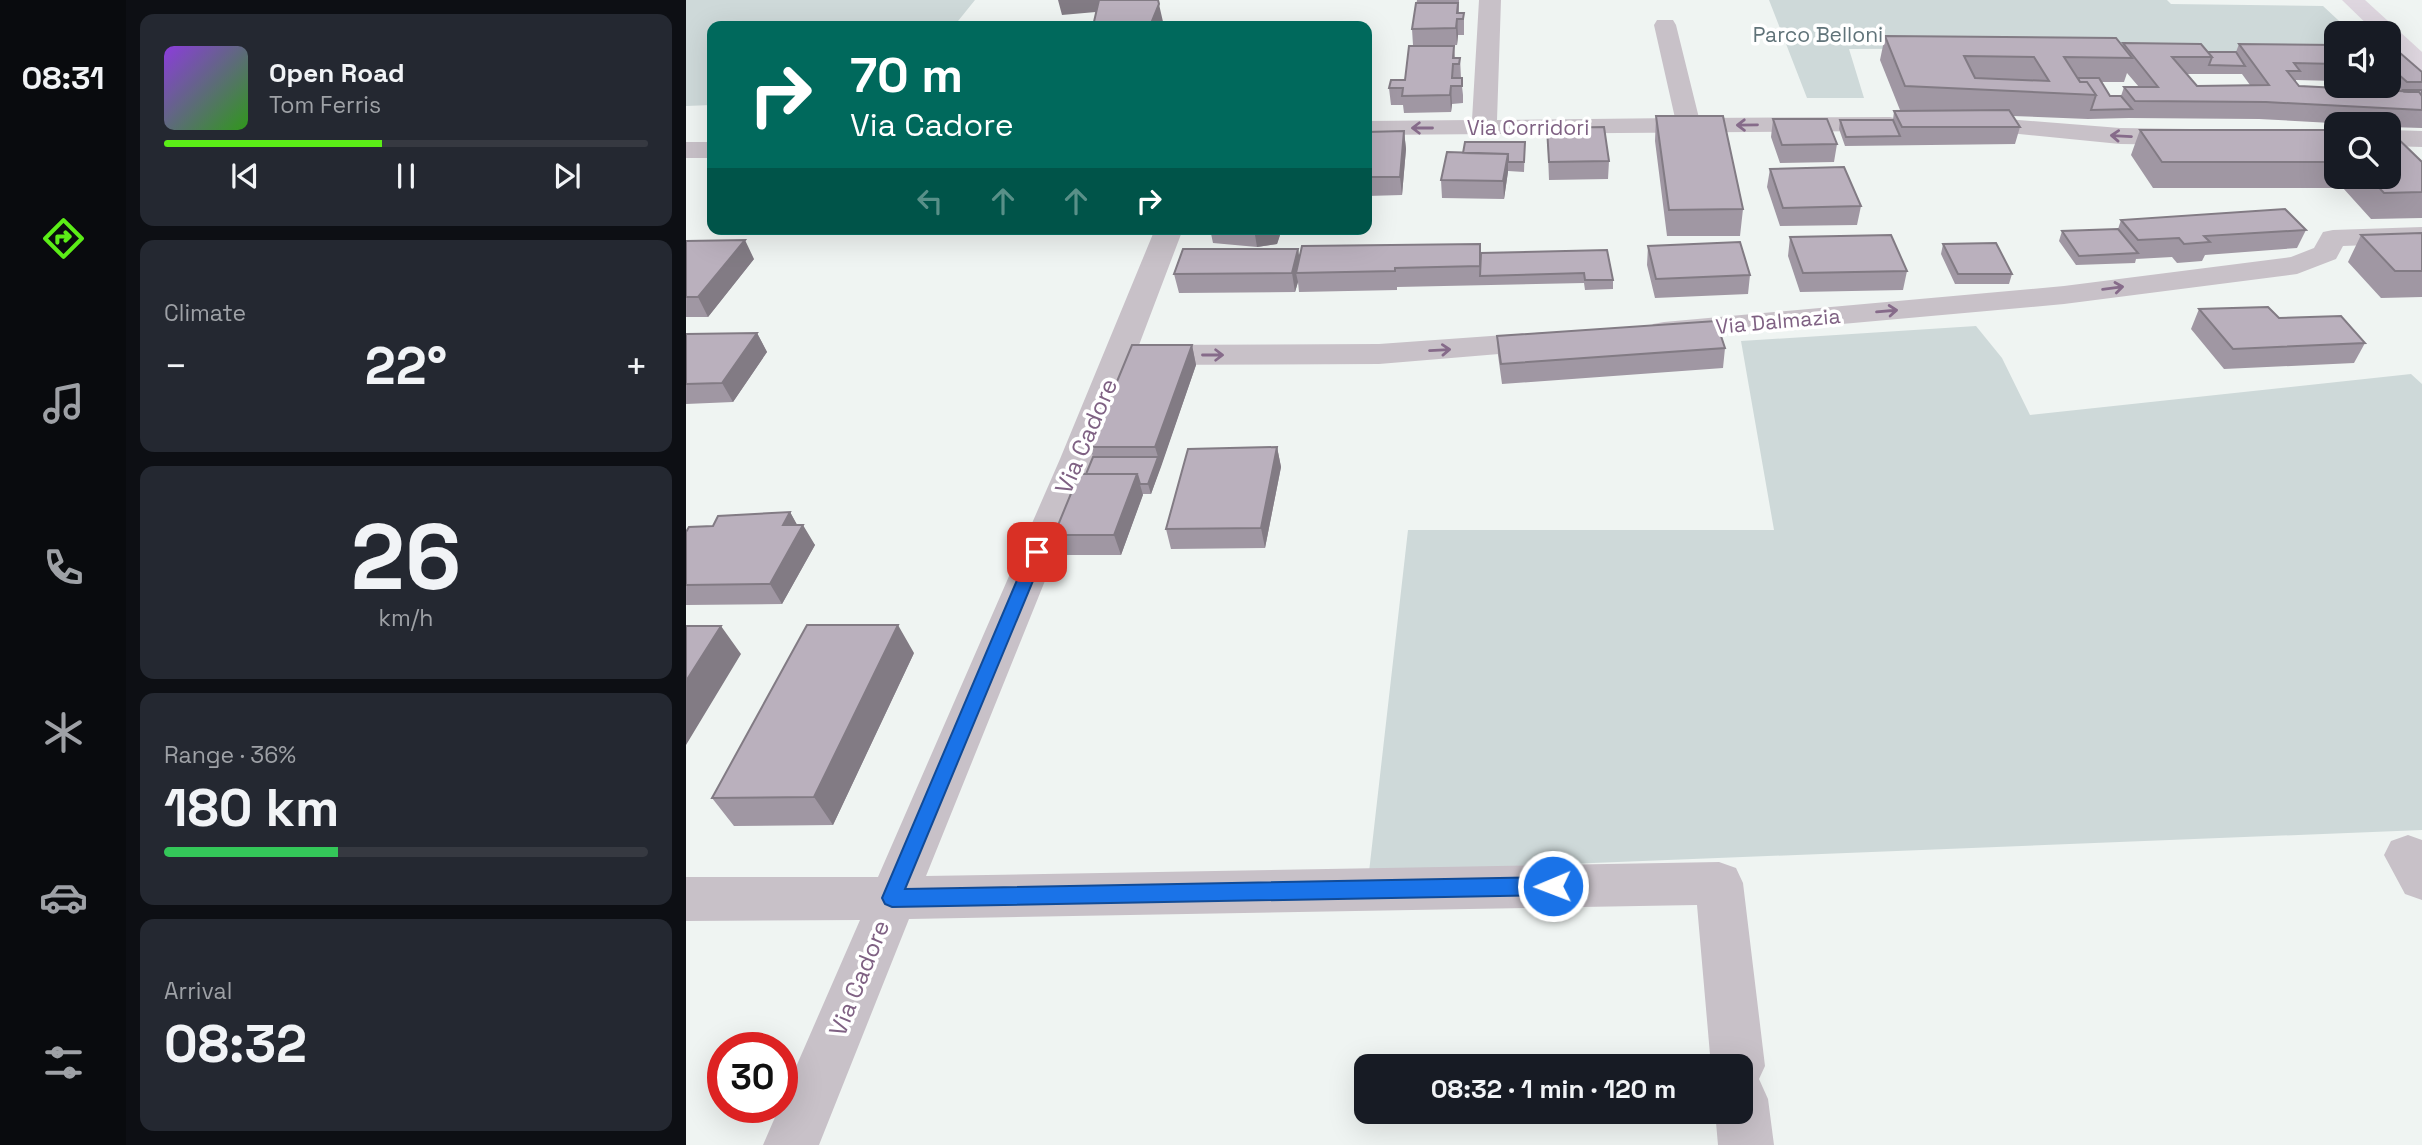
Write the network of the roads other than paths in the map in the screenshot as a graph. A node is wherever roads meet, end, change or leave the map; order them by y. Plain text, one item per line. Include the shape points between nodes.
1 (1490, 0) edge
2 (2353, 0) edge
3 (1665, 25) dead end
4 (2413, 49) edge
5 (2422, 64) edge
6 (1919, 123) edge
7 (1946, 123) edge
8 (1689, 126) junction
9 (1372, 128) edge
10 (1484, 128) junction
11 (2220, 137) edge
12 (2401, 138) edge
13 (2422, 139) edge
14 (686, 150) edge
15 (707, 150) edge
16 (1167, 235) edge
17 (2422, 235) edge
18 (1632, 334) edge
19 (1577, 339) edge
20 (1120, 355) junction
21 (892, 898) junction
22 (686, 899) edge
23 (1737, 1054) edge
24 (1744, 1124) edge
25 (791, 1145) edge
26 (1746, 1145) edge

1 - 10 street
2 - 4 main road
3 - 8 street
4 - 5 main road
6 -> 8 street, Via Corridori
11 -> 7 street via 2120,136
8 - 10 street, Via Corridori
10 -> 9 street, Via Corridori
12 - 13 street
14 - 15 street
16 - 20 street, Via Cadore
18 -> 17 street, Via Dalmazia via 2063,295 2297,265 2326,253 2333,238
20 -> 19 street via 1379,354
20 - 21 street, Via Cadore
21 - 22 street
21 - 23 street via 1719,883
21 - 25 street, Via Cadore
24 - 26 street

